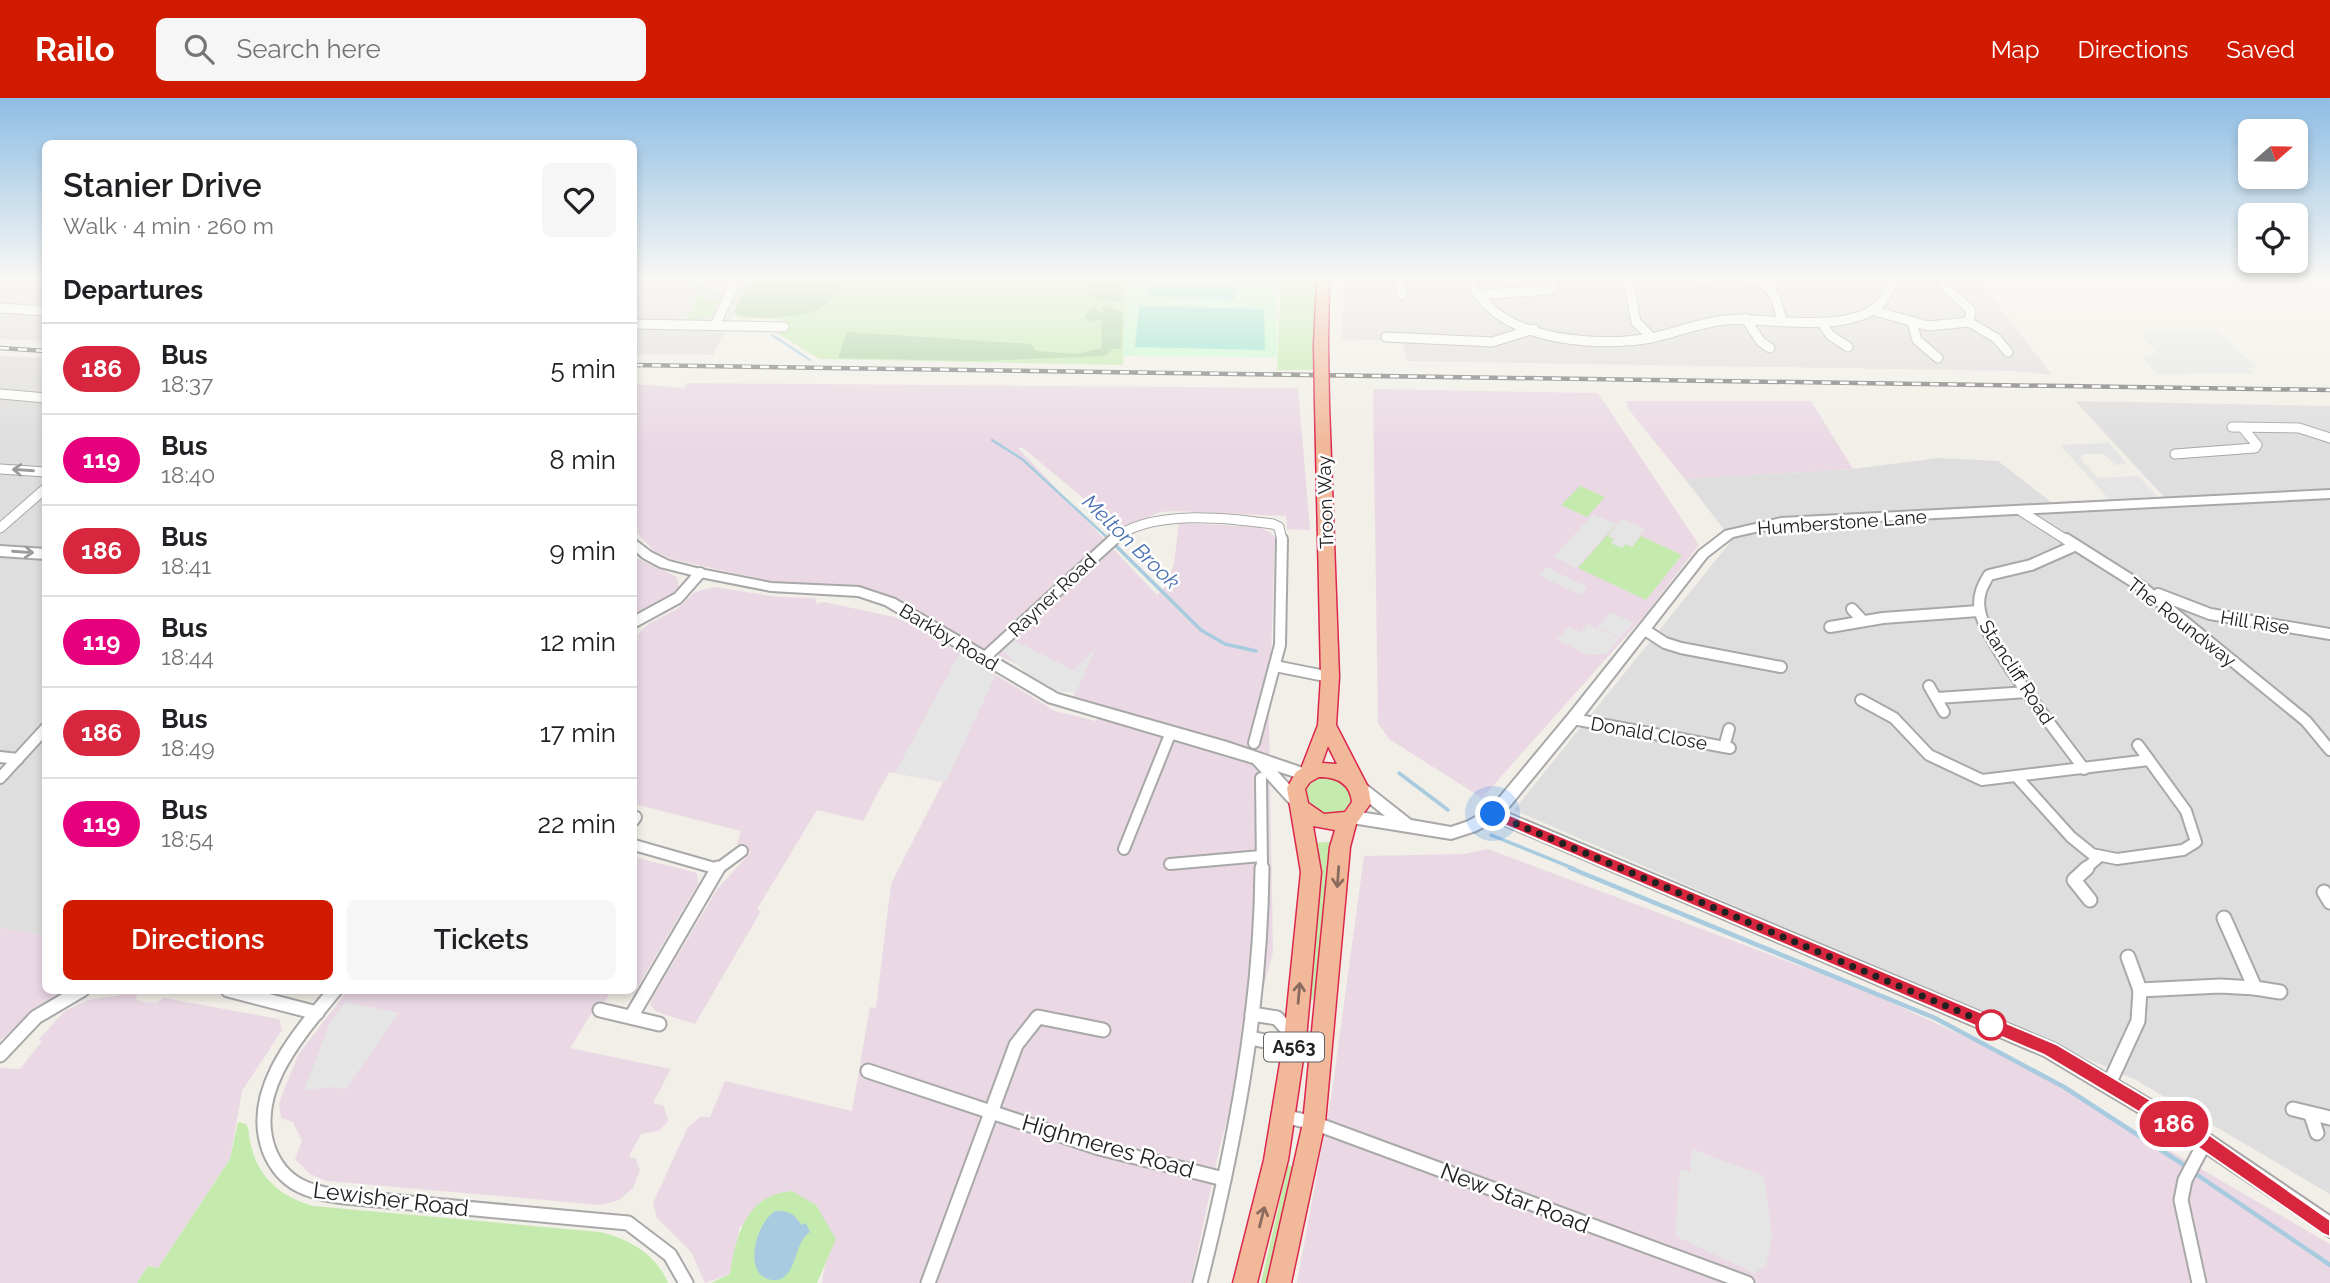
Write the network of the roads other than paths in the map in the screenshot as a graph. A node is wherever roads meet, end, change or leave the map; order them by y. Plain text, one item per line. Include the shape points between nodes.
1 (1321, 334) edge
2 (1517, 334) edge
3 (1559, 334) edge
4 (1648, 334) edge
5 (1661, 334) edge
6 (1753, 334) edge
7 (1830, 334) edge
8 (1915, 334) edge
9 (1989, 334) edge
10 (1386, 337) dead end
11 (1651, 337) junction
12 (1849, 347) dead end
13 (1770, 348) dead end
14 (1993, 349) dead end
15 (1938, 358) dead end
16 (0, 394) edge
17 (42, 398) edge
18 (2330, 438) edge
19 (2175, 454) dead end
20 (0, 469) edge
21 (42, 472) edge
22 (42, 491) edge
23 (2330, 494) edge
24 (2021, 511) junction
25 (0, 528) edge
26 (637, 546) edge
27 (2074, 546) junction
28 (0, 551) edge
29 (42, 554) edge
30 (700, 573) junction
31 (2142, 587) junction
32 (2192, 608) junction
33 (1852, 609) dead end
34 (1978, 611) junction
35 (637, 620) edge
36 (1863, 621) junction
37 (2183, 621) junction
38 (1830, 627) dead end
39 (1645, 630) junction
40 (2330, 634) edge
41 (983, 659) junction
42 (1275, 666) junction
43 (1781, 667) dead end
44 (1330, 677) junction
45 (1928, 686) dead end
46 (2028, 692) junction
47 (1937, 698) junction
48 (1861, 699) dead end
49 (1944, 712) dead end
50 (1573, 719) junction
51 (1327, 726) junction
52 (1729, 730) dead end
53 (42, 732) edge
54 (1171, 732) junction
55 (1254, 743) dead end
56 (2138, 745) dead end
57 (2330, 750) edge
58 (0, 757) edge
59 (18, 759) junction
60 (2149, 760) junction
61 (1259, 761) junction
62 (2084, 769) junction
63 (1308, 774) junction
64 (2016, 776) junction
65 (0, 778) edge
66 (1261, 778) dead end
67 (1356, 784) junction
68 (1298, 804) junction
69 (1493, 814) junction
70 (1350, 818) junction
71 (1407, 825) junction
72 (637, 846) edge
73 (1124, 849) dead end
74 (742, 851) dead end
75 (1261, 856) junction
76 (2099, 856) junction
77 (1170, 864) dead end
78 (719, 867) junction
79 (2090, 900) dead end
80 (2224, 918) dead end
81 (2128, 957) dead end
82 (2255, 988) junction
83 (2140, 989) junction
84 (2280, 992) dead end
85 (74, 994) edge
86 (243, 994) edge
87 (332, 994) edge
88 (600, 1010) dead end
89 (317, 1013) junction
90 (1252, 1014) junction
91 (631, 1017) junction
92 (659, 1024) dead end
93 (1103, 1030) dead end
94 (1250, 1038) junction
95 (1295, 1039) junction
96 (1323, 1046) junction
97 (0, 1055) edge
98 (868, 1071) dead end
99 (2109, 1084) junction
100 (2293, 1109) dead end
101 (992, 1110) junction
102 (2311, 1115) junction
103 (1283, 1116) junction
104 (2330, 1118) edge
105 (1314, 1123) junction
106 (2317, 1133) dead end
107 (2205, 1142) junction
108 (1224, 1179) junction
109 (2330, 1227) edge
110 (686, 1283) edge
111 (928, 1283) edge
112 (1200, 1283) edge
113 (1245, 1283) edge
114 (1279, 1283) edge
115 (1747, 1283) edge
116 (2199, 1283) edge

1 - 44 highway, Troon Way, bridge
2 - 10 street via 1492,342
3 - 11 street via 1591,341
4 - 11 street
5 - 11 street
6 - 13 street via 1757,343
7 - 12 street
8 - 15 street
9 - 14 street via 2006,351
16 - 17 street
18 - 19 street via 2299,428 2237,427 2255,442 2255,448
21 -> 20 street
22 - 25 street
23 - 24 street, Humberstone Lane
24 - 27 street, The Roundway
24 - 39 street, Humberstone Lane via 1781,522 1729,534 1703,554
26 - 30 street, Barkby Road via 665,564
27 - 31 street, The Roundway
27 - 34 street, Stancliff Road via 2031,565 1989,575 1979,593
28 -> 29 street
30 - 35 street via 678,597
30 - 41 street, Barkby Road via 771,587 859,592 898,606
31 - 32 street, Hill Rise
31 - 37 street, The Roundway
32 - 37 street
32 - 40 street, Hill Rise
33 - 36 street
34 - 36 street
34 - 46 street, Stancliff Road
36 - 38 street
37 - 57 street, The Roundway via 2306,722
39 - 43 street via 1681,648 1768,660
39 - 50 street, Humberstone Lane
41 - 42 street, Rayner Road via 1116,537 1136,525 1170,518 1279,527 1281,620
41 - 54 street, Barkby Road via 1053,698
42 - 44 street
42 - 55 street
44 - 51 highway, Troon Way
45 - 47 street
46 - 47 street
46 - 62 street, Stancliff Road
47 - 49 street
48 - 64 street via 1890,709 1919,747 1940,762 1982,780
50 - 52 street, Donald Close via 1727,748
50 - 69 street, Humberstone Lane
51 - 63 highway, Troon Way
51 - 67 highway, Troon Way
53 - 59 street
54 - 61 street, Barkby Road
54 - 73 street
56 - 60 street
58 - 59 street
59 - 65 street
60 - 62 street
60 - 76 street via 2178,798 2196,842 2183,850 2116,859
61 - 63 street, Barkby Road
61 - 68 street, Barkby Road
62 - 64 street
63 - 67 highway via 1337,771
63 - 68 highway via 1296,788
64 - 76 street via 2081,846
66 - 75 street
67 - 70 highway via 1362,803
67 - 71 street, Humberstone Lane
68 - 70 highway via 1316,820 1338,823
95 -> 68 highway, A563 via 1311,872
69 - 71 street, Humberstone Lane via 1451,833
69 - 99 street via 2050,1050
70 - 71 street, Humberstone Lane
70 -> 96 highway, A563 via 1340,847
72 - 78 street
74 - 78 street
75 - 77 street
75 - 90 street
76 - 79 street via 2074,880
78 - 91 street
80 - 82 street
81 - 83 street
82 - 83 street
82 - 84 street
83 - 99 street via 2138,1021
85 - 97 street via 34,1019
86 - 89 street
87 - 89 street, Lewisher Road
88 - 91 street
89 - 110 street, Lewisher Road via 281,1064 264,1115 267,1150 296,1186 435,1208 628,1223 671,1257
90 - 94 street
90 - 95 street via 1278,1018
91 - 92 street
93 - 101 street via 1038,1017 1016,1045
94 - 95 street
94 - 108 street
95 - 96 street
95 - 103 highway, A563
96 - 105 highway, A563
98 - 101 street, Highmeres Road
99 - 107 street
100 - 102 street
101 - 108 street, Highmeres Road via 1099,1148
101 - 111 street
102 - 104 street
102 - 106 street
103 - 105 street, New Star Road
113 -> 103 highway, A563
105 - 114 highway, A563
105 - 115 street, New Star Road
107 - 109 street
107 - 116 street via 2185,1180 2181,1200
108 - 112 street

